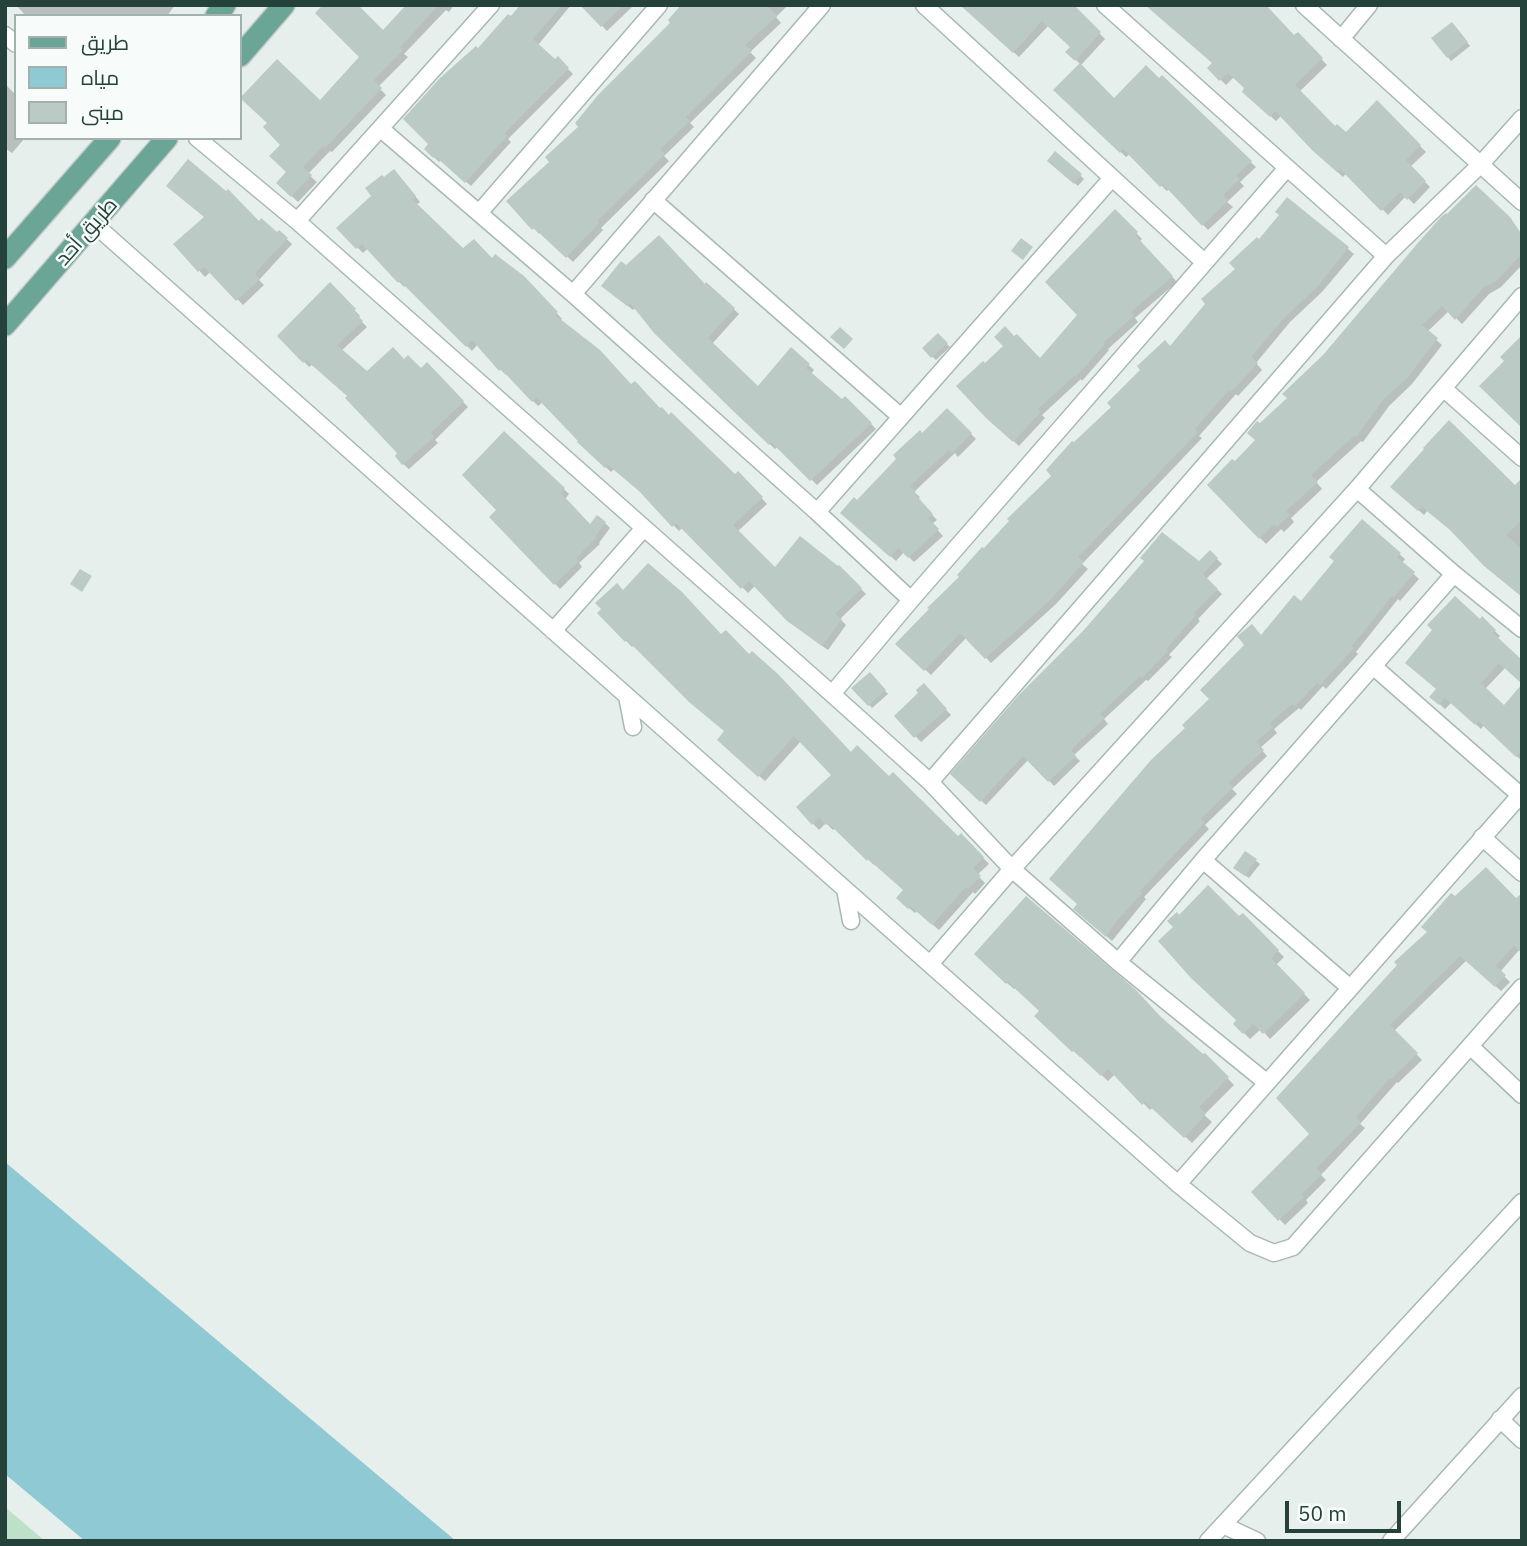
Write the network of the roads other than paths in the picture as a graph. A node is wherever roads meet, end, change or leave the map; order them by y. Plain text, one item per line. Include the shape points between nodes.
1 (284, 5) edge
2 (491, 5) edge
3 (659, 5) edge
4 (821, 5) edge
5 (924, 5) edge
6 (1105, 5) edge
7 (1304, 5) edge
8 (1369, 5) edge
9 (1341, 38) junction
10 (242, 53) edge
11 (1522, 118) edge
12 (382, 130) junction
13 (108, 140) edge
14 (165, 140) edge
15 (199, 140) edge
16 (1480, 164) junction
17 (1287, 168) junction
18 (1112, 178) junction
19 (653, 200) junction
20 (1522, 202) edge
21 (479, 213) junction
22 (297, 221) junction
23 (94, 224) junction
24 (1386, 256) junction
25 (5, 258) edge
26 (1204, 262) junction
27 (573, 294) junction
28 (1522, 296) edge
29 (5, 325) edge
30 (1443, 388) junction
31 (900, 416) junction
32 (1522, 458) edge
33 (1357, 489) junction
34 (817, 512) junction
35 (644, 528) junction
36 (1454, 574) junction
37 (911, 600) junction
38 (1522, 629) edge
39 (553, 631) junction
40 (1373, 666) junction
41 (832, 694) junction
42 (626, 696) junction
43 (633, 727) dead end
44 (930, 782) junction
45 (1521, 794) edge
46 (1482, 837) junction
47 (1203, 860) junction
48 (1012, 869) junction
49 (1522, 873) edge
50 (845, 889) junction
51 (852, 921) dead end
52 (1118, 962) junction
53 (930, 964) junction
54 (1349, 987) junction
55 (1522, 987) edge
56 (1471, 1046) junction
57 (1266, 1082) junction
58 (1522, 1095) edge
59 (1178, 1184) junction
60 (1522, 1202) edge
61 (1522, 1396) edge
62 (1500, 1419) junction
63 (1522, 1440) edge
64 (1223, 1525) junction
65 (1208, 1541) edge
66 (1258, 1541) edge
67 (1391, 1541) edge

1 - 10 main road
2 - 12 street
3 - 21 street
4 - 19 street
5 - 18 street
6 - 17 street
7 - 9 street
8 - 9 street
9 - 16 street
11 - 16 street
12 - 21 street
12 - 22 street
13 - 25 main road
14 - 23 main road, طريق أحد
15 - 22 street
16 - 20 street
16 - 24 street
17 - 24 street
17 - 26 street
18 - 26 street
18 - 31 street
19 - 27 street
19 - 31 street
21 - 27 street
22 - 35 street
23 - 29 main road, طريق أحد
23 - 39 street
24 - 44 street
26 - 37 street
27 - 34 street
28 - 30 street
30 - 32 street
30 - 33 street
31 - 34 street
33 - 36 street
33 - 48 street
34 - 37 street
35 - 39 street
35 - 41 street
36 - 38 street
36 - 40 street
37 - 41 street
39 - 42 street
40 - 45 street
40 - 47 street
41 - 44 street
42 - 43 street
42 - 50 street
44 - 48 street
45 - 46 street
46 - 49 street
46 - 54 street
47 - 52 street
47 - 54 street
48 - 52 street
48 - 53 street
50 - 51 street
50 - 53 street
52 - 57 street
53 - 59 street
54 - 57 street
55 - 56 street
56 - 58 street
56 - 59 street via 1293,1247 1275,1253 1250,1243
57 - 59 street
60 - 64 street
61 - 62 street
62 - 63 street
62 - 67 street
64 - 65 street
64 - 66 street

